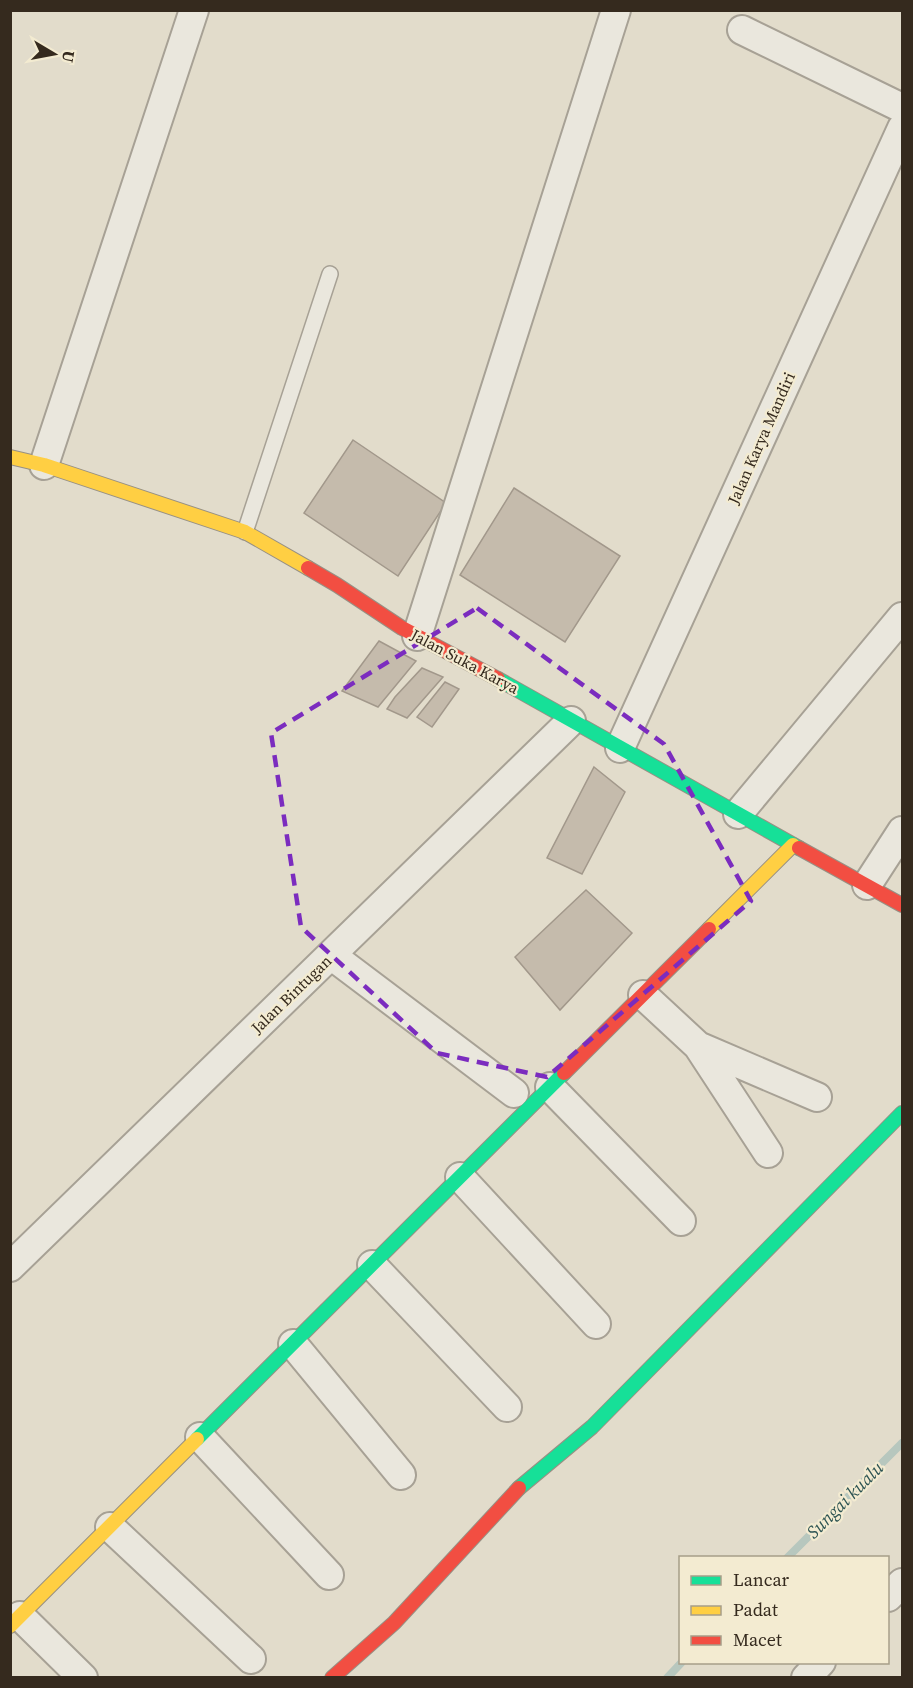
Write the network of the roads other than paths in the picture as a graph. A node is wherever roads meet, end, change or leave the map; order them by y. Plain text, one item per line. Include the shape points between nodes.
1 (194, 10) edge
2 (616, 10) edge
3 (742, 30) dead end
4 (903, 108) edge
5 (903, 128) edge
6 (330, 274) dead end
7 (10, 457) edge
8 (45, 465) junction
9 (245, 532) junction
10 (903, 617) edge
11 (417, 636) junction
12 (571, 721) junction
13 (620, 748) junction
14 (738, 814) junction
15 (903, 831) edge
16 (793, 844) junction
17 (872, 878) junction
18 (903, 905) edge
19 (330, 955) junction
20 (643, 995) junction
21 (698, 1046) junction
22 (550, 1087) junction
23 (514, 1093) dead end
24 (817, 1097) dead end
25 (903, 1113) edge
26 (768, 1153) dead end
27 (460, 1177) junction
28 (681, 1221) dead end
29 (372, 1265) junction
30 (10, 1267) edge
31 (596, 1324) dead end
32 (293, 1344) junction
33 (507, 1407) dead end
34 (200, 1437) junction
35 (401, 1475) dead end
36 (110, 1527) junction
37 (329, 1575) dead end
38 (903, 1583) edge
39 (889, 1596) edge
40 (15, 1621) edge
41 (251, 1659) dead end
42 (819, 1664) edge
43 (83, 1677) edge
44 (332, 1677) edge
45 (806, 1677) edge

1 - 8 street
2 - 11 street
3 - 4 street
5 - 13 street, Jalan Karya Mandiri
6 - 9 lane
7 - 8 street, Jalan Suka Karya
8 - 9 street, Jalan Suka Karya
9 - 11 street, Jalan Suka Karya
10 - 14 street
11 - 12 street, Jalan Suka Karya
12 - 13 street, Jalan Suka Karya
12 - 19 street, Jalan Bintugan
13 - 14 street, Jalan Suka Karya
14 - 16 street, Jalan Suka Karya
15 - 17 street
16 - 17 street, Jalan Suka Karya
16 - 20 street
17 - 18 street, Jalan Suka Karya
19 - 23 street
19 - 30 street, Jalan Bintugan
20 - 21 street
20 - 22 street
21 - 24 street
21 - 26 street
22 - 27 street
22 - 28 street
25 - 44 street via 592,1427 525,1482 394,1623
27 - 29 street
27 - 31 street
29 - 32 street
29 - 33 street
32 - 34 street
32 - 35 street
34 - 36 street
34 - 37 street
36 - 40 street
36 - 41 street
38 - 39 street
40 - 43 street
42 - 45 street

